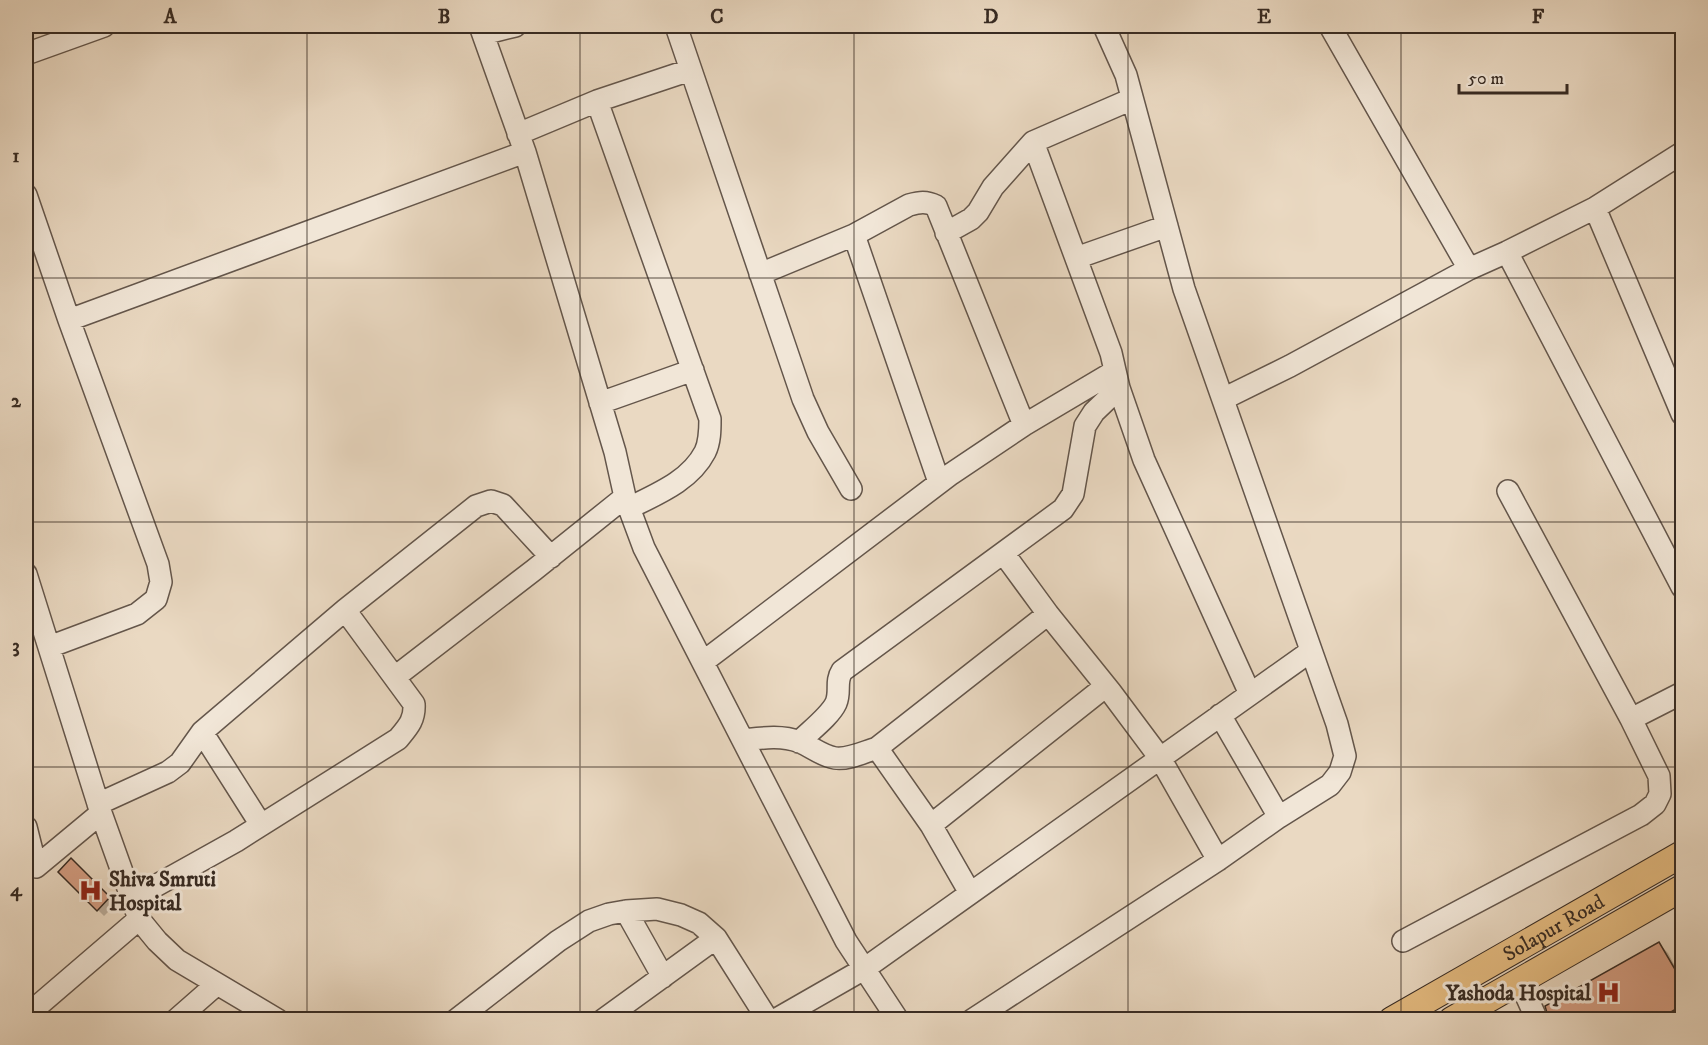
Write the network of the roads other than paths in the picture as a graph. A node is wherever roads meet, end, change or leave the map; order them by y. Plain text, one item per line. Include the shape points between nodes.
1 (104, 26) edge
2 (515, 26) edge
3 (676, 26) edge
4 (1104, 26) edge
5 (1330, 26) edge
6 (481, 30) edge
7 (26, 54) edge
8 (690, 70) junction
9 (1132, 99) junction
10 (597, 101) junction
11 (1033, 142) junction
12 (521, 143) junction
13 (1683, 153) edge
14 (26, 195) edge
15 (1595, 208) junction
16 (1167, 226) junction
17 (946, 232) junction
18 (854, 235) junction
19 (1507, 252) junction
20 (1076, 258) junction
21 (1469, 269) junction
22 (760, 274) junction
23 (69, 320) junction
24 (693, 370) junction
25 (1117, 380) junction
26 (1223, 399) junction
27 (600, 403) junction
28 (1683, 414) edge
29 (1024, 425) junction
30 (939, 482) junction
31 (851, 489) dead end
32 (1508, 491) dead end
33 (627, 502) junction
34 (1004, 554) junction
35 (550, 557) junction
36 (26, 574) edge
37 (1683, 587) edge
38 (345, 610) junction
39 (1048, 614) junction
40 (49, 648) junction
41 (1311, 651) junction
42 (703, 662) junction
43 (396, 677) junction
44 (1106, 686) junction
45 (1683, 693) edge
46 (1250, 694) junction
47 (1220, 715) junction
48 (1631, 718) junction
49 (202, 732) junction
50 (743, 740) junction
51 (800, 742) junction
52 (876, 748) junction
53 (1160, 758) junction
54 (100, 809) junction
55 (1279, 817) junction
56 (261, 825) junction
57 (931, 825) junction
58 (26, 827) edge
59 (1683, 854) edge
60 (1218, 860) junction
61 (31, 872) edge
62 (1683, 888) edge
63 (970, 893) junction
64 (132, 898) junction
65 (626, 910) junction
66 (139, 919) junction
67 (716, 938) junction
68 (1403, 941) dead end
69 (864, 969) junction
70 (663, 977) junction
71 (1520, 982) junction
72 (218, 984) junction
73 (29, 1005) edge
74 (176, 1020) edge
75 (278, 1020) edge
76 (456, 1020) edge
77 (603, 1020) edge
78 (768, 1020) edge
79 (775, 1020) edge
80 (898, 1020) edge
81 (972, 1020) edge
82 (1392, 1020) edge
83 (1452, 1020) edge
84 (1537, 1020) edge

1 - 7 street
2 - 6 street
3 - 8 street
4 - 9 street
5 - 21 street
6 - 12 street
8 - 10 street
8 - 22 street
9 - 11 street
9 - 16 street
10 - 12 street
10 - 24 street
11 - 17 street via 993,188 978,212
11 - 20 street
12 - 23 street
12 - 27 street
13 - 15 street
14 - 23 street
15 - 19 street
15 - 28 street
16 - 20 street
16 - 26 street via 1184,289
17 - 18 street via 936,206 918,202
17 - 29 street
18 - 22 street
18 - 30 street
19 - 21 street
19 - 37 street
20 - 25 street
21 - 26 street
22 - 31 street via 803,399
23 - 40 street via 158,564 161,582 156,598 137,614
24 - 27 street
24 - 33 street via 710,419 705,452 675,485
25 - 29 street
25 - 34 street via 1085,426 1073,494 1063,509
25 - 46 street via 1144,460
26 - 41 street
27 - 33 street
29 - 30 street
30 - 42 street
32 - 48 street
33 - 35 street
33 - 42 street via 644,548
34 - 39 street
34 - 51 street via 842,671 833,708
35 - 38 street via 503,505 491,501 476,506
35 - 43 street
36 - 40 street
38 - 43 street
38 - 49 street
39 - 44 street
39 - 52 street
40 - 54 street
41 - 46 street
41 - 55 street via 1345,756 1340,772 1330,784
42 - 50 street
43 - 56 street via 414,704 415,716 398,739
44 - 53 street
44 - 57 street
45 - 48 street
46 - 47 street
47 - 53 street
47 - 55 street
48 - 68 street via 1659,776 1660,794 1655,804
49 - 54 street via 168,772
49 - 56 street
50 - 51 street via 772,736
50 - 69 street
51 - 52 street via 834,758
52 - 57 street
53 - 60 street
53 - 63 street
54 - 61 street
54 - 64 street
55 - 60 street
56 - 64 street
57 - 63 street
58 - 61 street
59 - 82 main road, Solapur Road
60 - 81 street
62 - 71 main road, Solapur Road
63 - 69 street
64 - 66 street
65 - 67 street via 657,909 681,915 699,923
65 - 70 street
65 - 76 street via 589,921 558,941
66 - 72 street via 177,960
66 - 73 street
67 - 70 street
67 - 78 street
69 - 79 street
69 - 80 street
70 - 77 street
71 - 83 main road, Solapur Road
71 - 84 street
72 - 74 street
72 - 75 street

